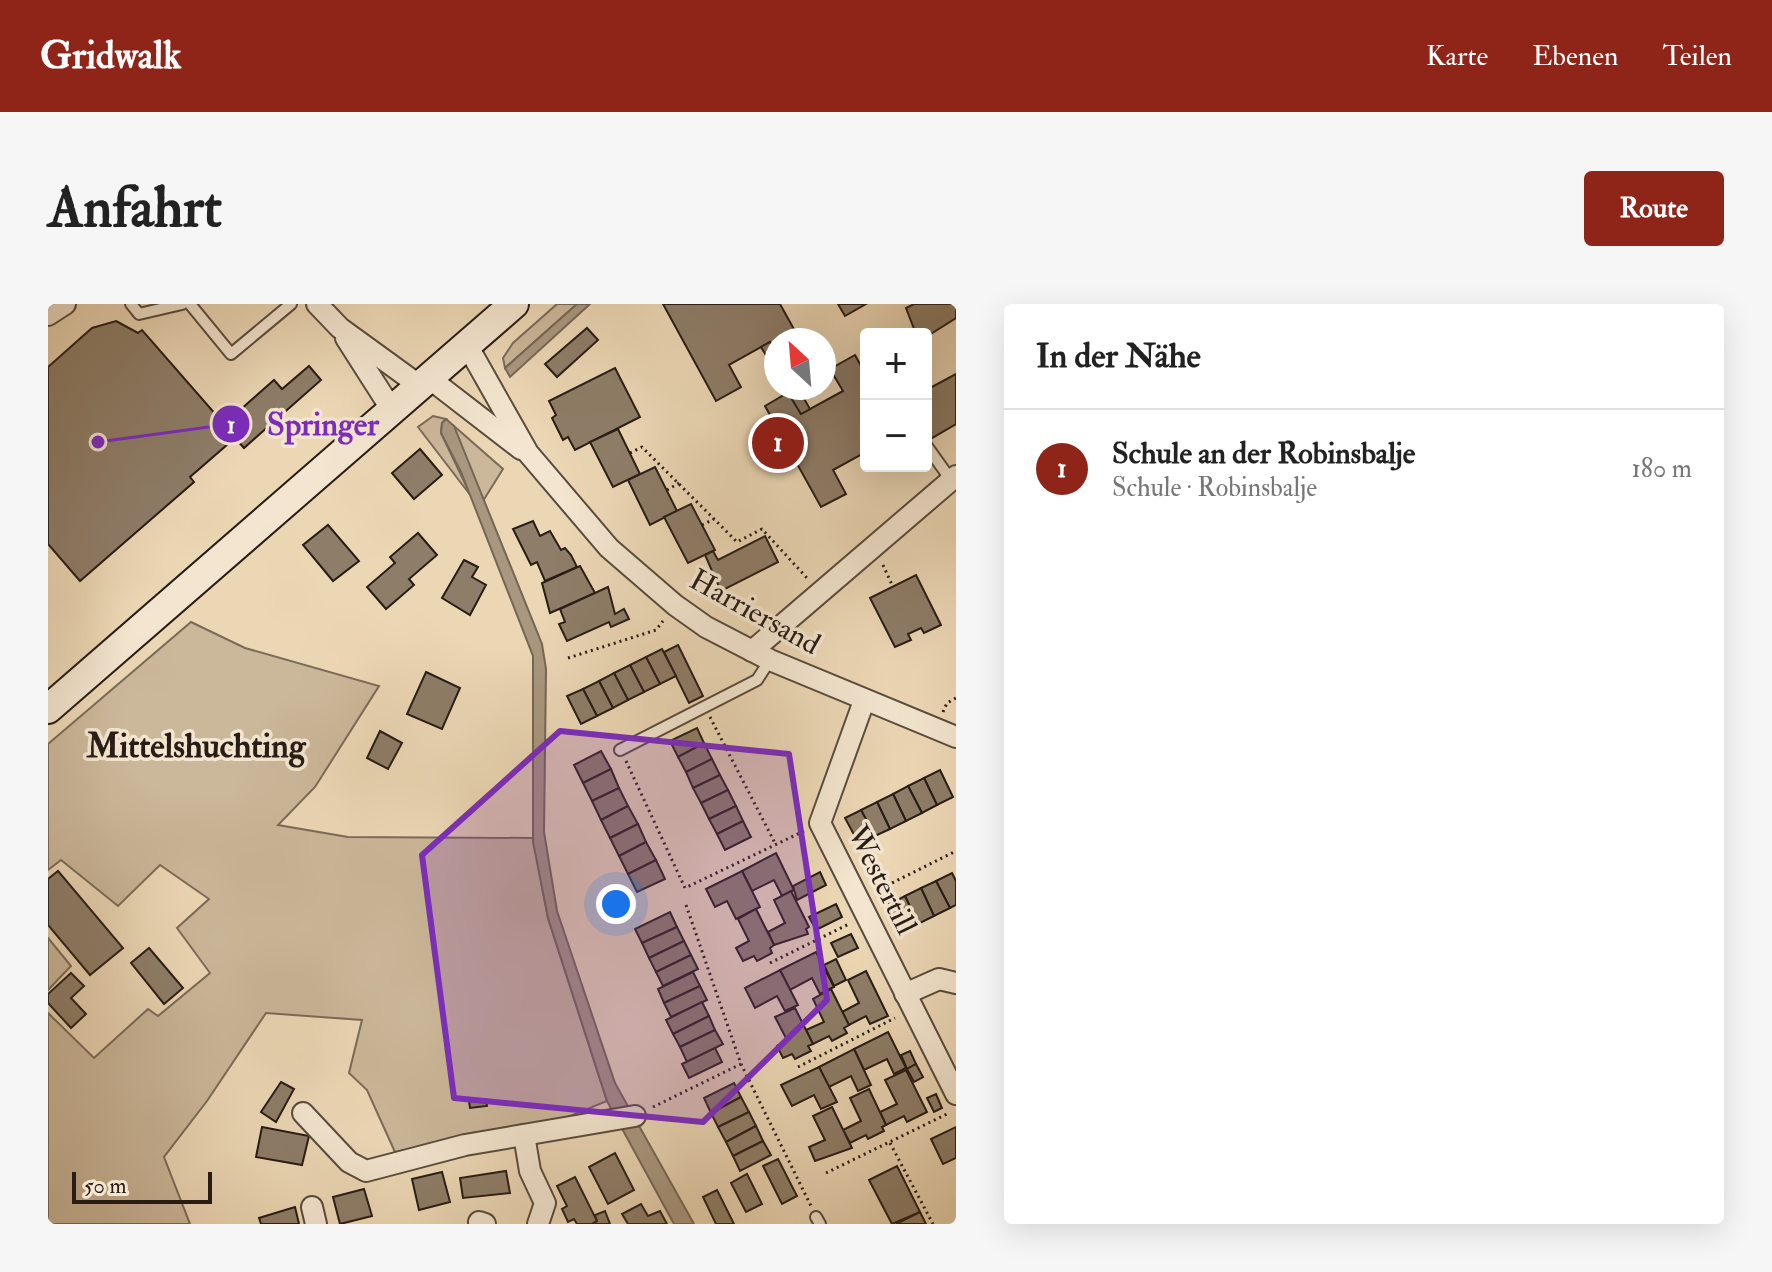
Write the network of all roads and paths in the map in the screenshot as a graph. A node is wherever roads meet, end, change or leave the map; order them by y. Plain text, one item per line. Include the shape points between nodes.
1 (65, 304) edge
2 (131, 304) edge
3 (182, 304) edge
4 (190, 304) edge
5 (291, 304) edge
6 (317, 304) edge
7 (514, 304) edge
8 (48, 315) edge
9 (340, 328) junction
10 (467, 345) junction
11 (425, 382) junction
12 (392, 410) junction
13 (932, 452) edge
14 (528, 453) junction
15 (630, 453) dead end
16 (954, 478) edge
17 (679, 483) junction
18 (667, 490) dead end
19 (714, 519) junction
20 (702, 525) dead end
21 (875, 546) junction
22 (893, 587) dead end
23 (820, 592) junction
24 (675, 605) junction
25 (761, 656) junction
26 (568, 658) dead end
27 (864, 701) junction
28 (705, 707) junction
29 (48, 709) edge
30 (956, 737) edge
31 (620, 750) joint
32 (820, 823) junction
33 (776, 845) junction
34 (956, 851) edge
35 (686, 905) dead end
36 (862, 908) junction
37 (770, 963) dead end
38 (956, 983) edge
39 (909, 1001) junction
40 (741, 1064) junction
41 (798, 1067) dead end
42 (956, 1094) edge
43 (956, 1110) edge
44 (303, 1113) dead end
45 (625, 1118) joint
46 (524, 1135) junction
47 (890, 1143) junction
48 (826, 1173) dead end
49 (818, 1220) edge
50 (538, 1224) edge
51 (933, 1224) edge

1 - 8 street
2 - 3 lane via 139,314
4 - 5 lane via 231,354
6 - 9 street
7 - 10 main road
9 - 11 street, Harriersand
9 - 12 street
10 - 11 main road
10 - 14 street, Harriersand
11 - 12 main road
11 - 14 street, Harriersand
12 - 29 main road
13 - 16 lane
14 - 24 street, Harriersand via 609,548
15 - 17 path via 642,447
16 - 21 street
17 - 18 path
17 - 19 path
19 - 20 path
19 - 23 path via 737,542 762,529
21 - 22 path
21 - 23 street
23 - 25 street
24 - 25 street, Harriersand
24 - 26 path via 656,630
25 - 27 street, Harriersand
25 - 28 lane via 757,680
27 - 30 street, Harriersand
27 - 32 street, Westertill
28 - 31 lane
28 - 33 path
31 - 33 path via 685,888
32 - 33 path
32 - 36 street, Westertill
34 - 36 path
35 - 40 path
36 - 37 path
36 - 39 street, Westertill
38 - 39 street via 939,979
39 - 41 path
39 - 42 street, Westertill
40 - 45 path
40 - 49 path
43 - 47 path
44 - 46 street via 349,1162 366,1171
45 - 46 street
46 - 50 street via 530,1171 545,1203
47 - 48 path
47 - 51 path

